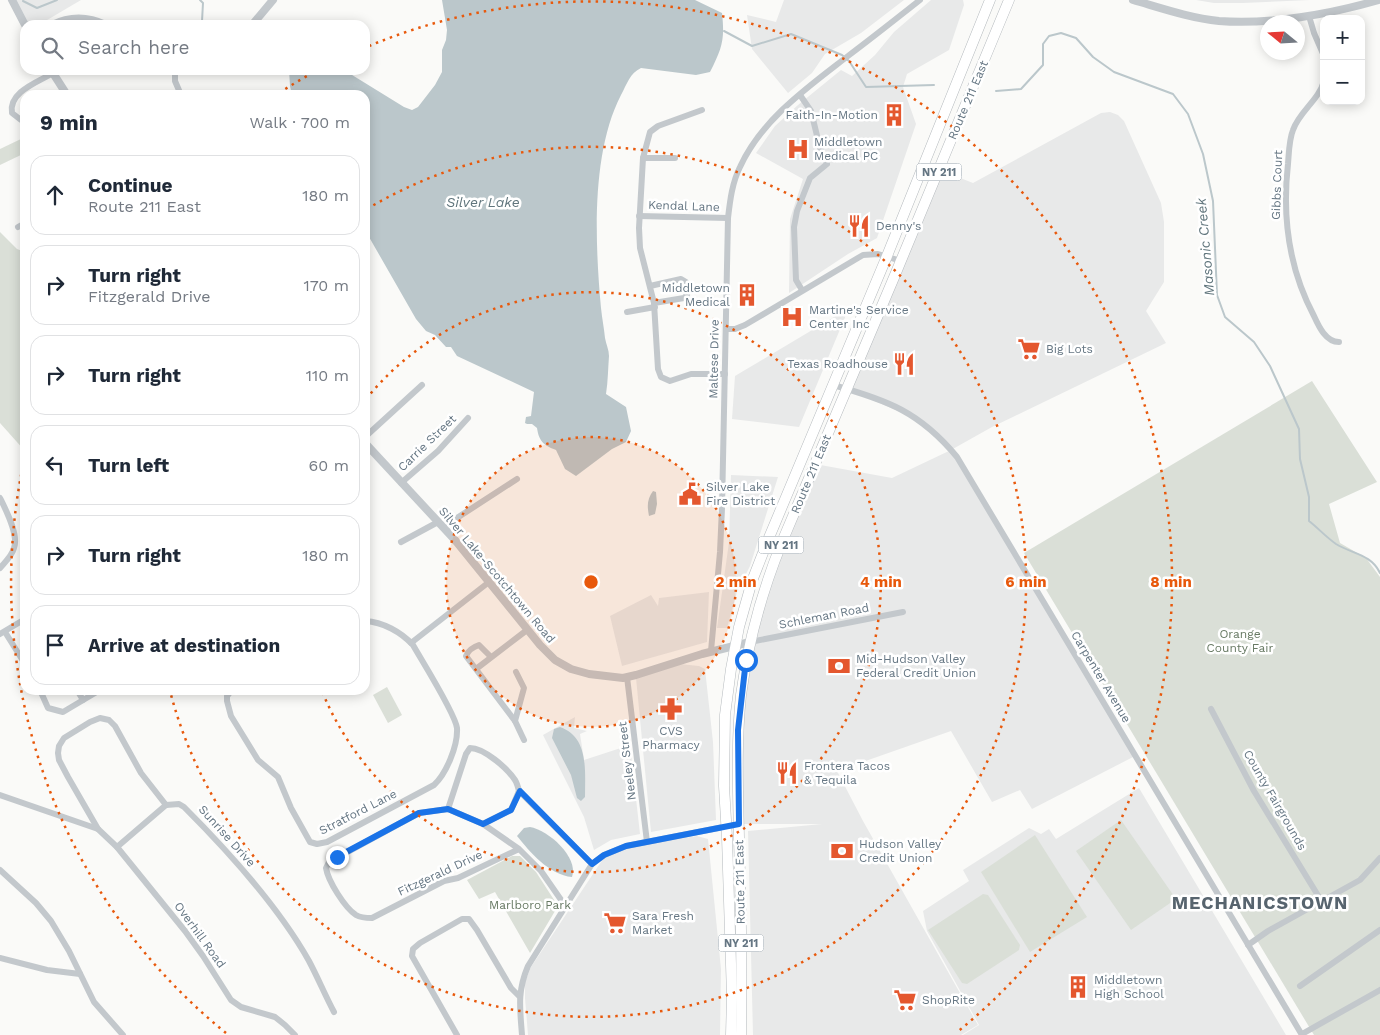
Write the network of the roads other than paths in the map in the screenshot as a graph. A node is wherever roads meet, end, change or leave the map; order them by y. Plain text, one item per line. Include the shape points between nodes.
1 (12, 0) edge
2 (273, 0) edge
3 (920, 0) edge
4 (990, 0) edge
5 (1009, 0) edge
6 (1133, 0) edge
7 (1379, 0) edge
8 (1309, 16) junction
9 (22, 20) edge
10 (65, 20) edge
11 (95, 20) edge
12 (256, 20) edge
13 (1320, 47) edge
14 (46, 75) edge
15 (54, 75) edge
16 (175, 75) edge
17 (1320, 89) edge
18 (24, 90) edge
19 (64, 90) edge
20 (179, 90) edge
21 (20, 93) edge
22 (800, 95) junction
23 (702, 110) dead end
24 (20, 119) edge
25 (643, 158) junction
26 (675, 158) dead end
27 (639, 216) junction
28 (728, 218) junction
29 (886, 256) junction
30 (901, 260) junction
31 (650, 286) junction
32 (802, 290) junction
33 (654, 305) junction
34 (627, 312) dead end
35 (726, 329) junction
36 (1339, 342) dead end
37 (725, 374) junction
38 (833, 384) junction
39 (422, 385) dead end
40 (847, 389) junction
41 (468, 418) dead end
42 (370, 432) edge
43 (370, 449) edge
44 (517, 479) dead end
45 (401, 483) junction
46 (0, 498) edge
47 (441, 524) junction
48 (401, 542) dead end
49 (0, 568) edge
50 (489, 582) junction
51 (903, 612) dead end
52 (20, 622) edge
53 (370, 622) edge
54 (527, 630) junction
55 (2, 633) edge
56 (750, 642) junction
57 (412, 643) junction
58 (735, 646) junction
59 (711, 651) junction
60 (20, 657) edge
61 (491, 657) junction
62 (476, 669) junction
63 (516, 672) dead end
64 (627, 677) junction
65 (42, 695) edge
66 (80, 695) edge
67 (92, 695) edge
68 (228, 695) edge
69 (83, 700) junction
70 (1211, 709) dead end
71 (515, 722) junction
72 (524, 740) dead end
73 (520, 791) junction
74 (0, 795) edge
75 (166, 805) junction
76 (448, 809) junction
77 (483, 824) junction
78 (739, 824) junction
79 (726, 827) junction
80 (98, 829) junction
81 (648, 842) junction
82 (117, 847) junction
83 (519, 849) junction
84 (1380, 858) edge
85 (592, 864) junction
86 (0, 870) edge
87 (1322, 902) junction
88 (566, 907) junction
89 (1380, 930) edge
90 (1248, 944) junction
91 (0, 958) edge
92 (80, 974) junction
93 (1300, 986) dead end
94 (1380, 990) edge
95 (519, 996) junction
96 (334, 1012) dead end
97 (122, 1035) edge
98 (295, 1035) edge
99 (457, 1035) edge
100 (522, 1035) edge
101 (731, 1035) edge
102 (741, 1035) edge
103 (1302, 1035) edge

1 - 9 street
2 - 12 street
3 - 22 street, Maltese Drive
4 - 29 main road, Route 211 East / NY 211
5 - 30 main road, Route 211 East / NY 211
6 - 8 street via 1218,20
7 - 8 street
8 - 13 street
10 - 11 street
14 - 18 street
15 - 19 street
16 - 20 street
17 - 36 street, Gibbs Court via 1297,122 1290,141 1286,225 1293,264 1304,295 1322,332 1332,341
21 - 24 street via 11,106 12,113
22 - 28 street, Maltese Drive via 762,132 748,151 732,187
22 - 32 street via 811,111 827,164 810,178 797,211 794,227 796,280
23 - 25 street via 650,132
25 - 26 street
25 - 27 street
27 - 28 street, Kendal Lane
27 - 31 street via 640,248
28 - 35 street, Maltese Drive
29 - 30 street
29 - 32 street via 863,255
29 - 38 main road, Route 211 East / NY 211
30 - 40 main road, Route 211 East / NY 211
31 - 33 street
31 - 33 street via 681,279 686,282 688,292 684,298
32 - 35 street via 745,325
33 - 34 street
33 - 37 street via 661,377 670,381 691,374
35 - 37 street, Maltese Drive
37 - 59 street, Maltese Drive via 720,552
38 - 40 street, Carpenter Avenue
38 - 58 main road, Route 211 East / NY 211 via 760,561
39 - 42 street
40 - 56 main road, Route 211 East / NY 211 via 774,562
40 - 90 street, Carpenter Avenue via 890,404 916,418 956,457
41 - 45 street, Carrie Street via 438,451
43 - 45 street, Silver Lake-Scotchtown Road
44 - 47 street
45 - 47 street, Silver Lake-Scotchtown Road
46 - 49 street via 15,544 8,560
47 - 48 street
47 - 50 street, Silver Lake-Scotchtown Road
50 - 54 street, Silver Lake-Scotchtown Road
50 - 57 street
51 - 56 street, Schleman Road
52 - 55 street
53 - 57 street, Stratford Lane via 390,628
54 - 61 street
54 - 64 street, Silver Lake-Scotchtown Road via 565,667 589,674
55 - 60 street
56 - 58 street, Silver Lake-Scotchtown Road
56 - 78 main road, Route 211 East / NY 211 via 738,730
57 - 68 street, Stratford Lane via 457,728 446,771 434,785 321,844 310,842 278,777 258,760 231,716
58 - 59 street, Silver Lake-Scotchtown Road
58 - 79 main road, Route 211 East / NY 211 via 725,723
59 - 64 street, Silver Lake-Scotchtown Road
61 - 62 street
61 - 62 street via 478,645 474,646 466,656
62 - 71 street
63 - 71 street via 524,688
64 - 81 street, Neeley Street
65 - 69 street via 48,708 58,712
66 - 69 street
67 - 69 street
70 - 87 street, County Fairgrounds via 1254,791
71 - 72 street
73 - 76 street via 516,780 489,754 470,748 462,762
73 - 77 street via 511,810
73 - 85 street
74 - 80 street
75 - 80 street via 141,773 115,726 100,718 64,738 58,753 68,778
75 - 82 street
75 - 96 street, Sunrise Drive via 184,807 252,882 296,940
76 - 77 street
76 - 83 street, Fitzgerald Drive via 419,813 329,862 327,873 341,898 356,915 372,918 444,881 458,878
77 - 83 street
78 - 79 street
78 - 102 main road, Route 211 East / NY 211
79 - 81 street
79 - 101 main road, Route 211 East / NY 211
80 - 82 street, Overhill Road
81 - 85 street via 615,849
82 - 98 street, Overhill Road via 185,931 234,1004 275,1018
83 - 88 street via 541,871
84 - 87 street via 1360,880
85 - 88 street
86 - 92 street via 51,921
87 - 90 street
88 - 95 street via 528,966
89 - 93 street
90 - 103 street, Carpenter Avenue
91 - 92 street via 47,970
92 - 97 street via 94,1002
94 - 103 street
95 - 99 street via 469,919 462,919 420,943 413,949 412,956
95 - 100 street

